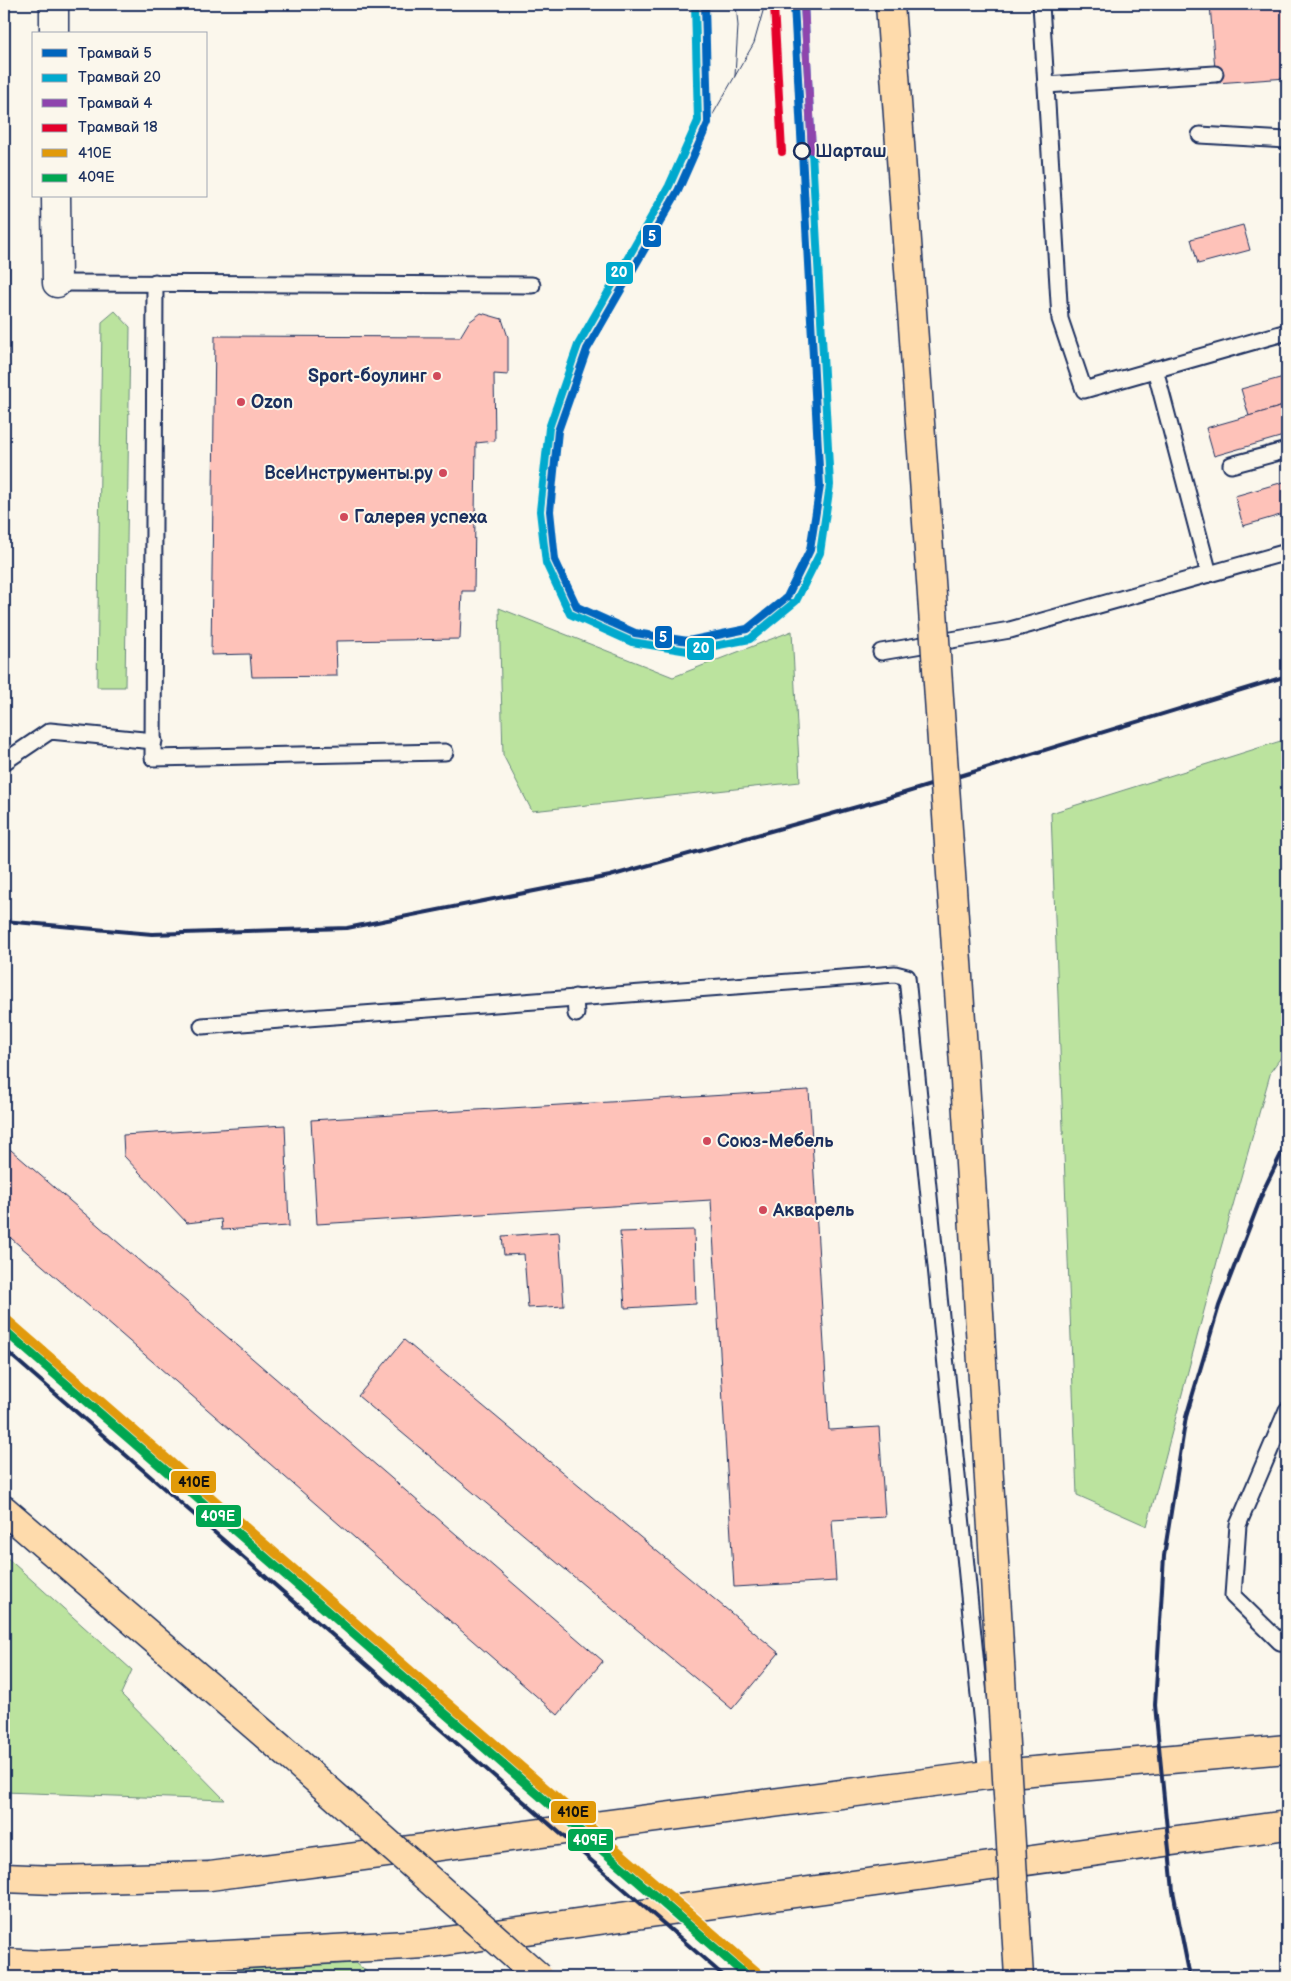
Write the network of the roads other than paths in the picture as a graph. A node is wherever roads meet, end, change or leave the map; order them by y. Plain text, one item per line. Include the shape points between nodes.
1 (54, 4) edge
2 (890, 4) edge
3 (1041, 4) edge
4 (54, 32) edge
5 (1215, 74) dead end
6 (1046, 85) junction
7 (1200, 135) dead end
8 (1287, 140) edge
9 (56, 198) edge
10 (155, 282) junction
11 (57, 283) joint
12 (532, 285) dead end
13 (1287, 332) edge
14 (1155, 370) junction
15 (1287, 450) edge
16 (1231, 465) dead end
17 (1287, 552) edge
18 (1209, 574) junction
19 (881, 652) dead end
20 (154, 741) junction
21 (445, 752) dead end
22 (4, 762) edge
23 (575, 997) junction
24 (576, 1014) dead end
25 (202, 1026) dead end
26 (1287, 1410) edge
27 (4, 1510) edge
28 (1287, 1643) edge
29 (1287, 1749) edge
30 (986, 1775) junction
31 (1287, 1825) edge
32 (4, 1878) edge
33 (4, 1963) edge
34 (539, 1977) edge
35 (1019, 1977) edge

1 - 4 street
2 - 35 main road, bridge via 964,1064
3 - 6 lane
5 - 6 lane
6 - 14 lane via 1060,319 1084,390
7 - 8 lane
9 - 11 street
10 - 11 lane
10 - 12 lane
10 - 20 lane
13 - 14 lane
14 - 18 lane
15 - 16 lane
17 - 18 lane
18 - 19 lane via 1010,630
20 - 21 lane via 154,758
20 - 22 lane via 50,732
23 - 24 lane
23 - 25 lane
23 - 30 lane via 895,974 907,976
26 - 28 lane via 1238,1525 1233,1596 1280,1642
27 - 34 main road, bridge via 291,1757
29 - 30 main road
30 - 32 main road via 210,1876
31 - 33 main road via 425,1944 42,1965

